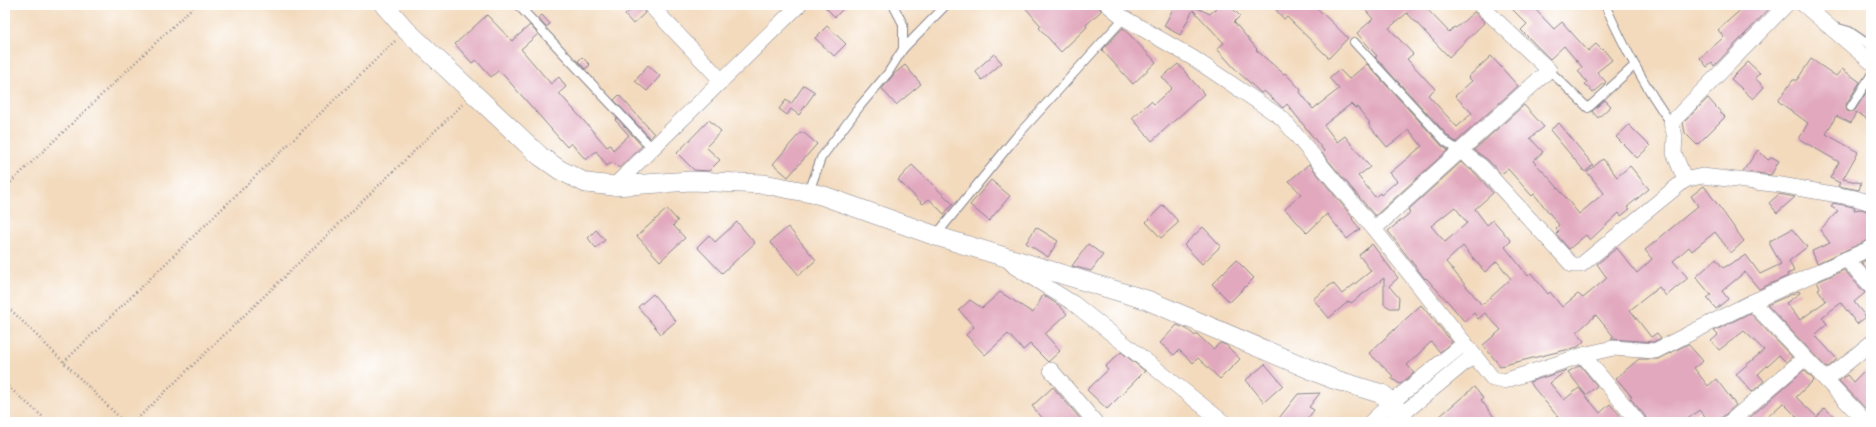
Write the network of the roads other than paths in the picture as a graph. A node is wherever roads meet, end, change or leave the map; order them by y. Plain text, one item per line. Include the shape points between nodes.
1 (384, 5) edge
2 (518, 5) edge
3 (650, 5) edge
4 (799, 5) edge
5 (893, 5) edge
6 (946, 5) edge
7 (1108, 5) edge
8 (1480, 5) edge
9 (1605, 5) edge
10 (1786, 5) edge
11 (1804, 5) edge
12 (1124, 18) junction
13 (1829, 26) junction
14 (1354, 42) dead end
15 (1871, 46) edge
16 (903, 49) junction
17 (1871, 62) edge
18 (1634, 66) junction
19 (1549, 70) junction
20 (1871, 75) edge
21 (721, 80) junction
22 (1851, 107) dead end
23 (1671, 123) junction
24 (652, 148) junction
25 (1460, 151) junction
26 (1685, 180) junction
27 (614, 186) junction
28 (809, 192) junction
29 (1871, 203) edge
30 (1374, 229) junction
31 (936, 236) junction
32 (1871, 248) edge
33 (1004, 256) junction
34 (1846, 259) junction
35 (1871, 286) edge
36 (1752, 302) junction
37 (1465, 343) junction
38 (1871, 343) edge
39 (1583, 354) junction
40 (1474, 355) junction
41 (1805, 358) junction
42 (1051, 370) dead end
43 (1826, 380) junction
44 (1399, 413) edge
45 (1095, 422) edge
46 (1223, 422) edge
47 (1371, 422) edge
48 (1638, 422) edge
49 (1730, 422) edge
50 (1866, 422) edge

1 - 27 street via 406,30 540,156 586,183
2 - 24 lane
3 - 21 street
4 - 21 street
5 - 16 lane via 903,24
6 - 16 lane
7 - 12 street
8 - 19 street
9 - 18 lane
10 - 23 street
11 - 13 street
12 - 30 street via 1193,58 1282,118
12 - 31 lane via 1016,137
13 - 15 lane via 1849,31
13 - 17 street
14 - 25 lane via 1446,142
16 - 28 lane via 888,73 821,158
18 - 19 lane via 1588,108
18 - 23 lane
19 - 25 street
20 - 22 lane
21 - 24 street
23 - 26 street via 1675,136 1674,153
24 - 27 street
25 - 26 street via 1481,166 1572,265 1581,265
25 - 30 street
26 - 29 street via 1702,176 1855,198
27 - 28 street via 691,181 764,184
28 - 31 street
30 - 37 street
31 - 33 street
32 - 34 street
33 - 44 street via 1147,300 1333,379 1382,394
33 - 46 street via 1015,267 1073,303
34 - 35 street
34 - 36 street
36 - 39 street via 1655,351 1613,348
36 - 41 street
37 - 40 street
37 - 44 street
38 - 43 street
39 - 40 street via 1504,381 1493,379
39 - 48 street
40 - 44 street
41 - 43 street
41 - 49 street
42 - 45 street
43 - 50 street
44 - 47 street

